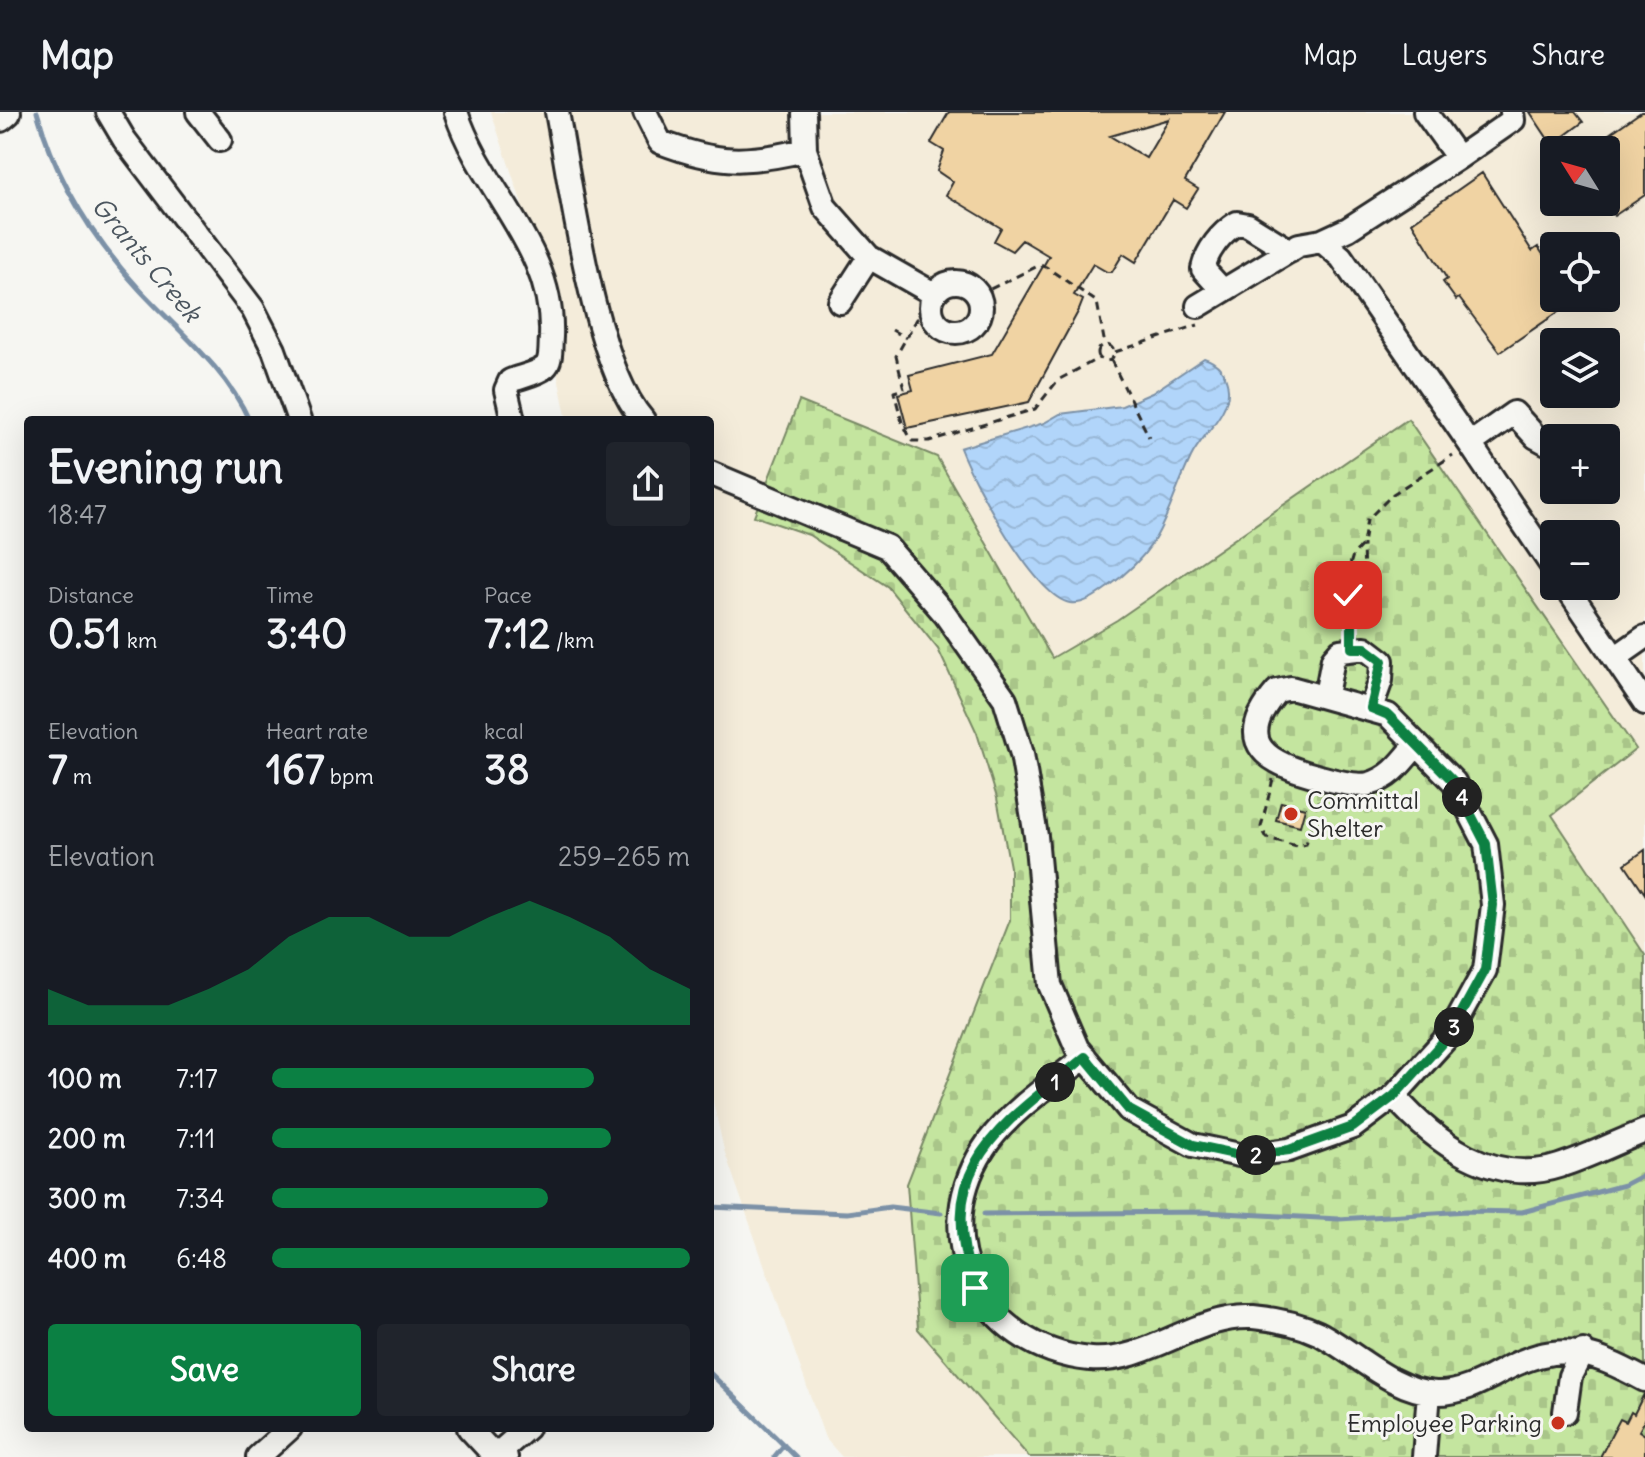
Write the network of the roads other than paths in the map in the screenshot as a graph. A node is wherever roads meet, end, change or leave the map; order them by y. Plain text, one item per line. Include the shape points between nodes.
1 (6, 112) edge
2 (108, 112) edge
3 (198, 112) edge
4 (456, 112) edge
5 (557, 112) edge
6 (645, 112) edge
7 (804, 112) edge
8 (1425, 112) edge
9 (1512, 112) edge
10 (0, 117) edge
11 (220, 140) dead end
12 (805, 150) junction
13 (1458, 158) junction
14 (1322, 241) junction
15 (1290, 251) junction
16 (869, 257) junction
17 (840, 302) dead end
18 (933, 302) junction
19 (298, 416) edge
20 (512, 416) edge
21 (641, 416) edge
22 (1540, 439) edge
23 (1470, 444) junction
24 (714, 475) edge
25 (1540, 548) edge
26 (1576, 600) edge
27 (1645, 637) edge
28 (1615, 658) junction
29 (1326, 695) junction
30 (1645, 703) edge
31 (1371, 708) junction
32 (1416, 745) junction
33 (1085, 1057) junction
34 (1394, 1096) junction
35 (1645, 1131) edge
36 (1583, 1351) junction
37 (1645, 1380) edge
38 (1429, 1392) junction
39 (1565, 1412) dead end
40 (286, 1432) edge
41 (473, 1432) edge
42 (523, 1432) edge
43 (258, 1457) edge
44 (498, 1457) edge
45 (1424, 1457) edge

1 - 10 main road
2 - 19 street via 253,309
3 - 11 street
4 - 20 street via 466,141 524,233 552,309 550,357 545,367 510,381 506,390
5 - 21 street via 613,369
6 - 12 street via 660,142 698,157 756,162
7 - 12 street
8 - 13 street
9 - 13 street via 1513,120 1504,128
12 - 16 street via 825,207
13 - 14 street
14 - 15 street
14 - 23 street via 1341,257
15 - 15 street via 1209,299 1205,259 1237,223
16 - 17 street
16 - 18 street
18 - 18 street via 954,281 970,285 978,295 980,314 963,331 939,325
22 - 23 street via 1514,413
23 - 25 street
24 - 33 street via 887,547 945,614 1005,699 1022,754 1036,836 1050,985
26 - 28 street
27 - 28 street
28 - 30 street
29 - 31 street
29 - 31 street via 1333,659 1340,651 1365,648 1382,661
29 - 32 street via 1291,688 1277,691 1259,721 1262,752 1277,764 1368,784 1395,771
31 - 32 street via 1388,715
32 - 34 street via 1454,782 1486,844 1493,905 1485,970 1450,1034
33 - 34 street via 1129,1110 1193,1145 1244,1156 1289,1150 1353,1127
33 - 38 street via 990,1140 968,1177 960,1206 962,1249 975,1288 997,1319 1024,1340 1093,1359 1128,1355 1224,1319 1283,1322 1317,1332 1381,1372
34 - 35 street via 1444,1146 1515,1170 1557,1167
36 - 37 street
36 - 38 street via 1544,1353 1474,1386
36 - 39 street via 1570,1376
38 - 45 street
40 - 43 street
41 - 44 street
42 - 44 street

